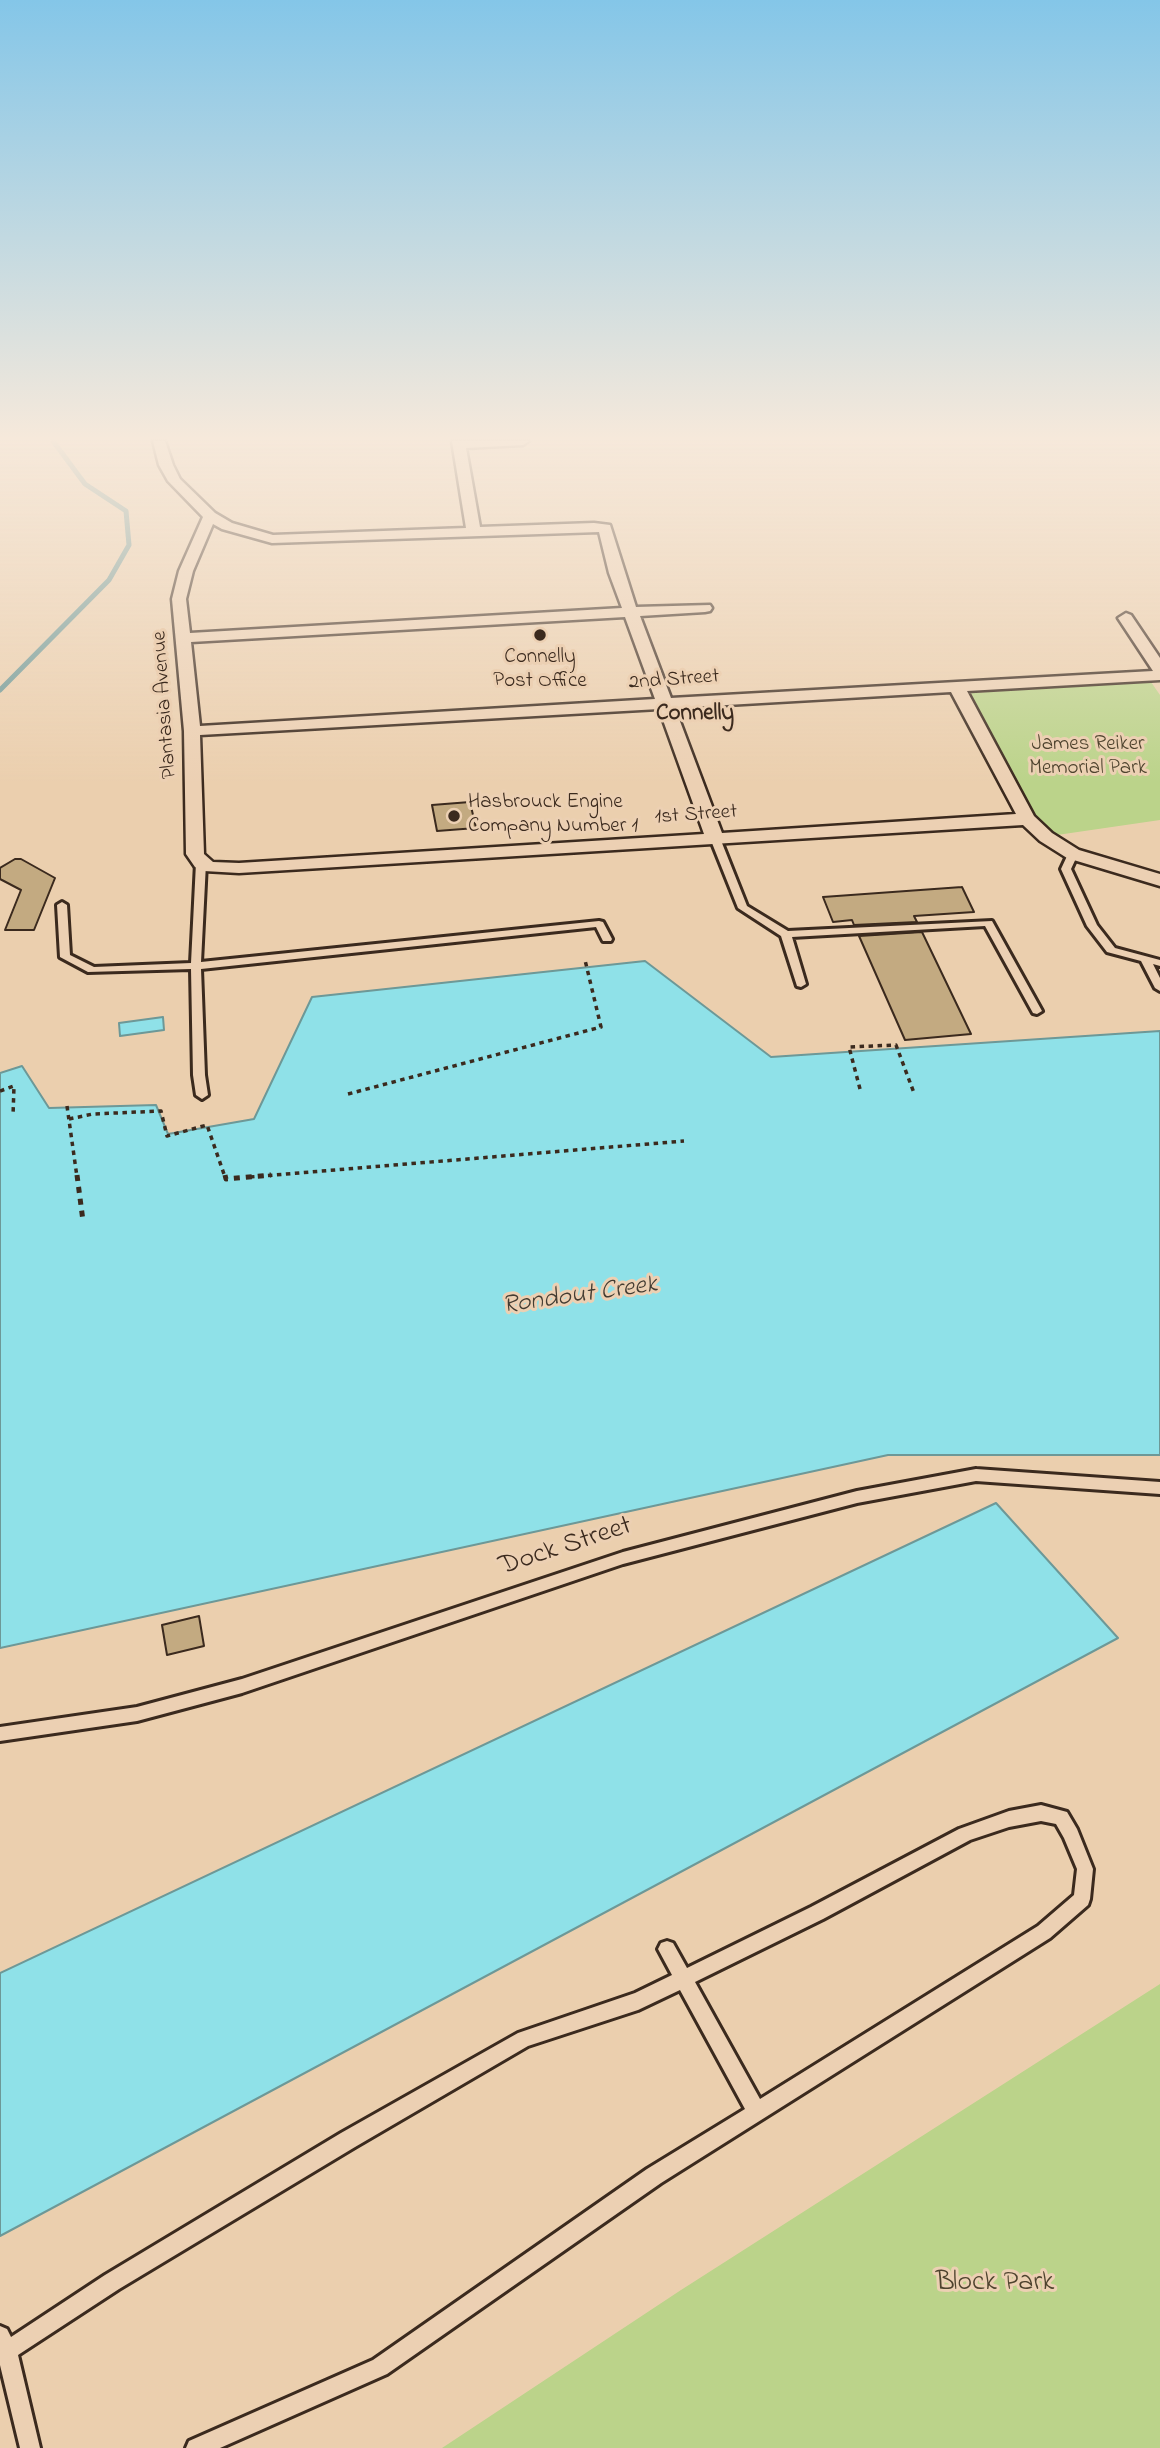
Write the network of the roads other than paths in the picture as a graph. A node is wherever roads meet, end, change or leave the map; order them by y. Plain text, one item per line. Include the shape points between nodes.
1 (193, 555) edge
2 (611, 555) edge
3 (705, 608) dead end
4 (630, 612) junction
5 (1126, 618) dead end
6 (181, 638) junction
7 (1160, 673) edge
8 (956, 686) junction
9 (664, 703) junction
10 (191, 731) junction
11 (1027, 819) junction
12 (715, 838) junction
13 (1073, 854) junction
14 (201, 863) junction
15 (1160, 880) edge
16 (62, 905) dead end
17 (786, 934) junction
18 (607, 939) dead end
19 (1146, 961) junction
20 (1160, 963) edge
21 (196, 966) junction
22 (801, 984) dead end
23 (1160, 988) edge
24 (1037, 1011) dead end
25 (202, 1095) dead end
26 (1160, 1488) edge
27 (0, 1734) edge
28 (667, 1949) dead end
29 (684, 1979) junction
30 (757, 2112) junction
31 (2, 2347) edge
32 (30, 2448) edge
33 (196, 2448) edge

1 - 6 street, Plantasia Avenue via 179,599
2 - 4 street
3 - 4 street
4 - 6 street
4 - 9 street
5 - 7 street
6 - 10 street, Plantasia Avenue
7 - 8 street, 2nd Street
8 - 9 street, 2nd Street
8 - 11 street
9 - 10 street, 2nd Street
9 - 12 street
10 - 14 street, Plantasia Avenue via 195,854
11 - 12 street, 1st Street
11 - 13 street
12 - 14 street, 1st Street via 239,868
12 - 17 lane via 743,908
13 - 15 street
13 - 19 lane via 1066,869 1092,926 1111,950
14 - 21 lane
16 - 21 lane via 65,957 92,970
17 - 22 lane
17 - 24 lane via 988,923
18 - 21 lane via 600,924
19 - 20 lane
19 - 23 lane
21 - 25 lane
26 - 27 lane, Dock Street via 976,1475 857,1497 623,1558 242,1686 137,1714
28 - 29 lane
29 - 30 lane
29 - 30 lane via 965,1834 1041,1813 1061,1817 1071,1834 1085,1869 1082,1899 1044,1932
29 - 31 lane via 638,2001 524,2039
30 - 33 lane via 654,2176 380,2367
31 - 32 lane

